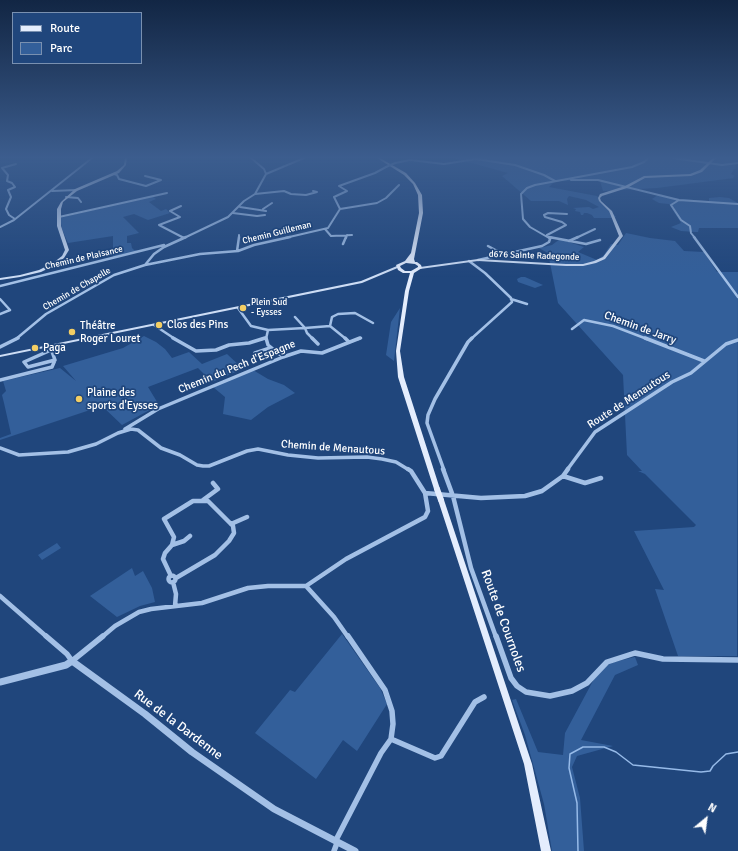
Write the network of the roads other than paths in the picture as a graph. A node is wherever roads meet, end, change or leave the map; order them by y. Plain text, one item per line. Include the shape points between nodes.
1 (66, 197) edge
2 (11, 198) edge
3 (42, 198) edge
4 (75, 198) edge
5 (146, 198) edge
6 (249, 198) edge
7 (334, 198) edge
8 (386, 198) edge
9 (420, 198) edge
10 (521, 198) edge
11 (599, 198) edge
12 (670, 198) edge
13 (679, 200) junction
14 (81, 202) dead end
15 (272, 203) dead end
16 (738, 204) edge
17 (181, 206) dead end
18 (240, 207) junction
19 (262, 209) junction
20 (340, 209) junction
21 (266, 211) dead end
22 (234, 213) junction
23 (567, 214) dead end
24 (265, 215) dead end
25 (58, 217) junction
26 (16, 219) junction
27 (0, 227) edge
28 (325, 229) junction
29 (595, 229) dead end
30 (239, 235) dead end
31 (347, 235) junction
32 (352, 235) dead end
33 (548, 236) junction
34 (184, 238) junction
35 (600, 240) dead end
36 (568, 241) junction
37 (170, 244) junction
38 (344, 244) dead end
39 (488, 246) dead end
40 (237, 251) junction
41 (414, 251) junction
42 (496, 256) junction
43 (478, 260) junction
44 (468, 261) junction
45 (406, 262) junction
46 (413, 263) junction
47 (146, 265) junction
48 (419, 266) junction
49 (401, 270) junction
50 (412, 272) junction
51 (20, 276) junction
52 (0, 279) edge
53 (23, 280) junction
54 (0, 286) edge
55 (407, 291) junction
56 (738, 297) edge
57 (0, 299) edge
58 (511, 299) junction
59 (527, 304) dead end
60 (238, 308) junction
61 (0, 314) edge
62 (295, 317) dead end
63 (373, 323) dead end
64 (302, 324) junction
65 (154, 325) junction
66 (330, 326) junction
67 (298, 328) junction
68 (305, 328) junction
69 (572, 329) dead end
70 (268, 330) junction
71 (266, 338) junction
72 (361, 338) dead end
73 (738, 340) edge
74 (349, 342) junction
75 (318, 344) dead end
76 (0, 346) edge
77 (51, 348) junction
78 (270, 348) junction
79 (255, 352) dead end
80 (0, 356) edge
81 (283, 357) junction
82 (54, 360) junction
83 (704, 361) junction
84 (0, 380) edge
85 (125, 430) junction
86 (0, 448) edge
87 (564, 476) junction
88 (601, 478) dead end
89 (213, 483) dead end
90 (425, 493) junction
91 (453, 496) junction
92 (203, 500) junction
93 (247, 517) dead end
94 (231, 524) junction
95 (190, 536) dead end
96 (172, 545) junction
97 (173, 579) junction
98 (306, 586) junction
99 (0, 596) edge
100 (175, 606) junction
101 (738, 660) edge
102 (72, 661) junction
103 (0, 682) edge
104 (484, 697) dead end
105 (392, 739) junction
106 (336, 845) edge
107 (355, 851) edge
108 (546, 851) edge

1 - 25 main road via 60,205
2 - 26 street via 6,209 9,215
3 - 26 street
4 - 14 street
5 - 25 street
6 - 18 street
7 - 20 street, bridge
8 - 20 street via 377,203
9 - 41 main road via 421,213
10 - 33 street via 524,222
11 - 43 main road, d676 Sainte Radegonde via 610,211 621,236 604,258 572,265
12 - 13 street
13 - 16 street
13 - 56 street via 671,205 681,220 690,226 691,233
15 - 19 street
17 - 34 street via 170,211 180,217 159,225
18 - 19 street
18 - 22 street
19 - 21 street
20 - 28 street, Chemin Guilleman via 331,225
22 - 24 street
22 - 34 street
23 - 33 street via 544,214 545,217 566,225
25 - 51 main road via 60,231 67,246 66,254 48,268
26 - 27 street
28 - 31 street via 331,236
28 - 40 street, Chemin Guilleman
29 - 36 street
30 - 40 street
31 - 32 street
31 - 38 street
33 - 36 street
33 - 42 street via 550,239 547,245
34 - 37 street
35 - 36 street via 586,244
37 - 47 street via 154,254
37 - 53 street, Chemin de Plaisance
39 - 42 street via 499,253
40 - 47 street, Chemin Guilleman via 200,254
41 - 45 main road
41 - 46 main road
42 - 43 street
43 - 44 main road, d676 Sainte Radegonde
44 - 48 main road, d676 Sainte Radegonde
44 - 58 street via 485,273
45 - 46 main road
45 - 49 main road via 400,264
46 - 48 main road
47 - 76 street, Chemin de Chapelle via 108,277 46,314 19,338
48 - 50 main road
49 - 50 main road
49 - 55 main road via 406,275
49 - 60 main road via 383,273 368,281
50 - 55 main road
51 - 52 main road
51 - 53 street
53 - 54 street, Chemin de Plaisance
55 - 108 main road, bridge via 398,351 401,378 528,764
57 - 61 street via 10,310
58 - 59 street
58 - 91 street, Route de Cournoles via 509,306 468,342 428,414 426,423
60 - 65 main road
60 - 70 street via 249,325
62 - 64 street
63 - 66 street via 355,312 335,315
64 - 67 street
64 - 68 street
65 - 71 street via 196,351 216,350
65 - 77 main road
66 - 68 street
66 - 74 street
67 - 68 street
67 - 70 street
68 - 75 street
69 - 83 street, Chemin de Jarry via 584,320 613,326
70 - 71 street
71 - 78 street
72 - 74 street, Chemin du Pech d'Espagne
73 - 83 street, Route de Menautous via 726,344
74 - 81 street, Chemin du Pech d'Espagne via 322,352 300,351
77 - 80 main road
77 - 82 street
77 - 82 street via 24,362 28,367
78 - 79 street
78 - 81 street
81 - 85 street, Chemin du Pech d'Espagne via 158,409
82 - 84 street via 52,367
83 - 87 street, Route de Menautous via 691,373 672,382 596,432
85 - 86 street, Chemin du Pech d'Espagne via 96,444 68,452 20,455
85 - 90 street, Chemin de Menautous via 138,430 161,448 203,466 258,449 318,458 382,459 411,471
87 - 88 street via 585,483
87 - 91 street, Route de Menautous via 542,491 525,496
89 - 92 street via 218,489
90 - 91 street, Route de Menautous
90 - 98 street, Chemin de Menautous via 428,511 425,517 346,559
91 - 101 street, Route de Cournoles via 472,568 511,678 526,692 550,696 572,691 587,683 607,662 635,653 663,659
92 - 94 street via 208,501
92 - 96 street via 193,501 164,519 173,534
93 - 94 street
94 - 97 street via 234,533 222,548 204,562
95 - 96 street
96 - 97 street via 163,559
97 - 100 street
98 - 100 street via 248,588 202,603
98 - 105 street via 334,617 385,690 392,711
99 - 102 street
100 - 102 street via 151,609 127,617
102 - 103 street via 66,665
102 - 106 street, Rue de la Dardenne via 192,752 274,809
104 - 105 street via 475,702 441,756 434,758
105 - 106 street via 381,753
106 - 107 street, Rue de la Dardenne

